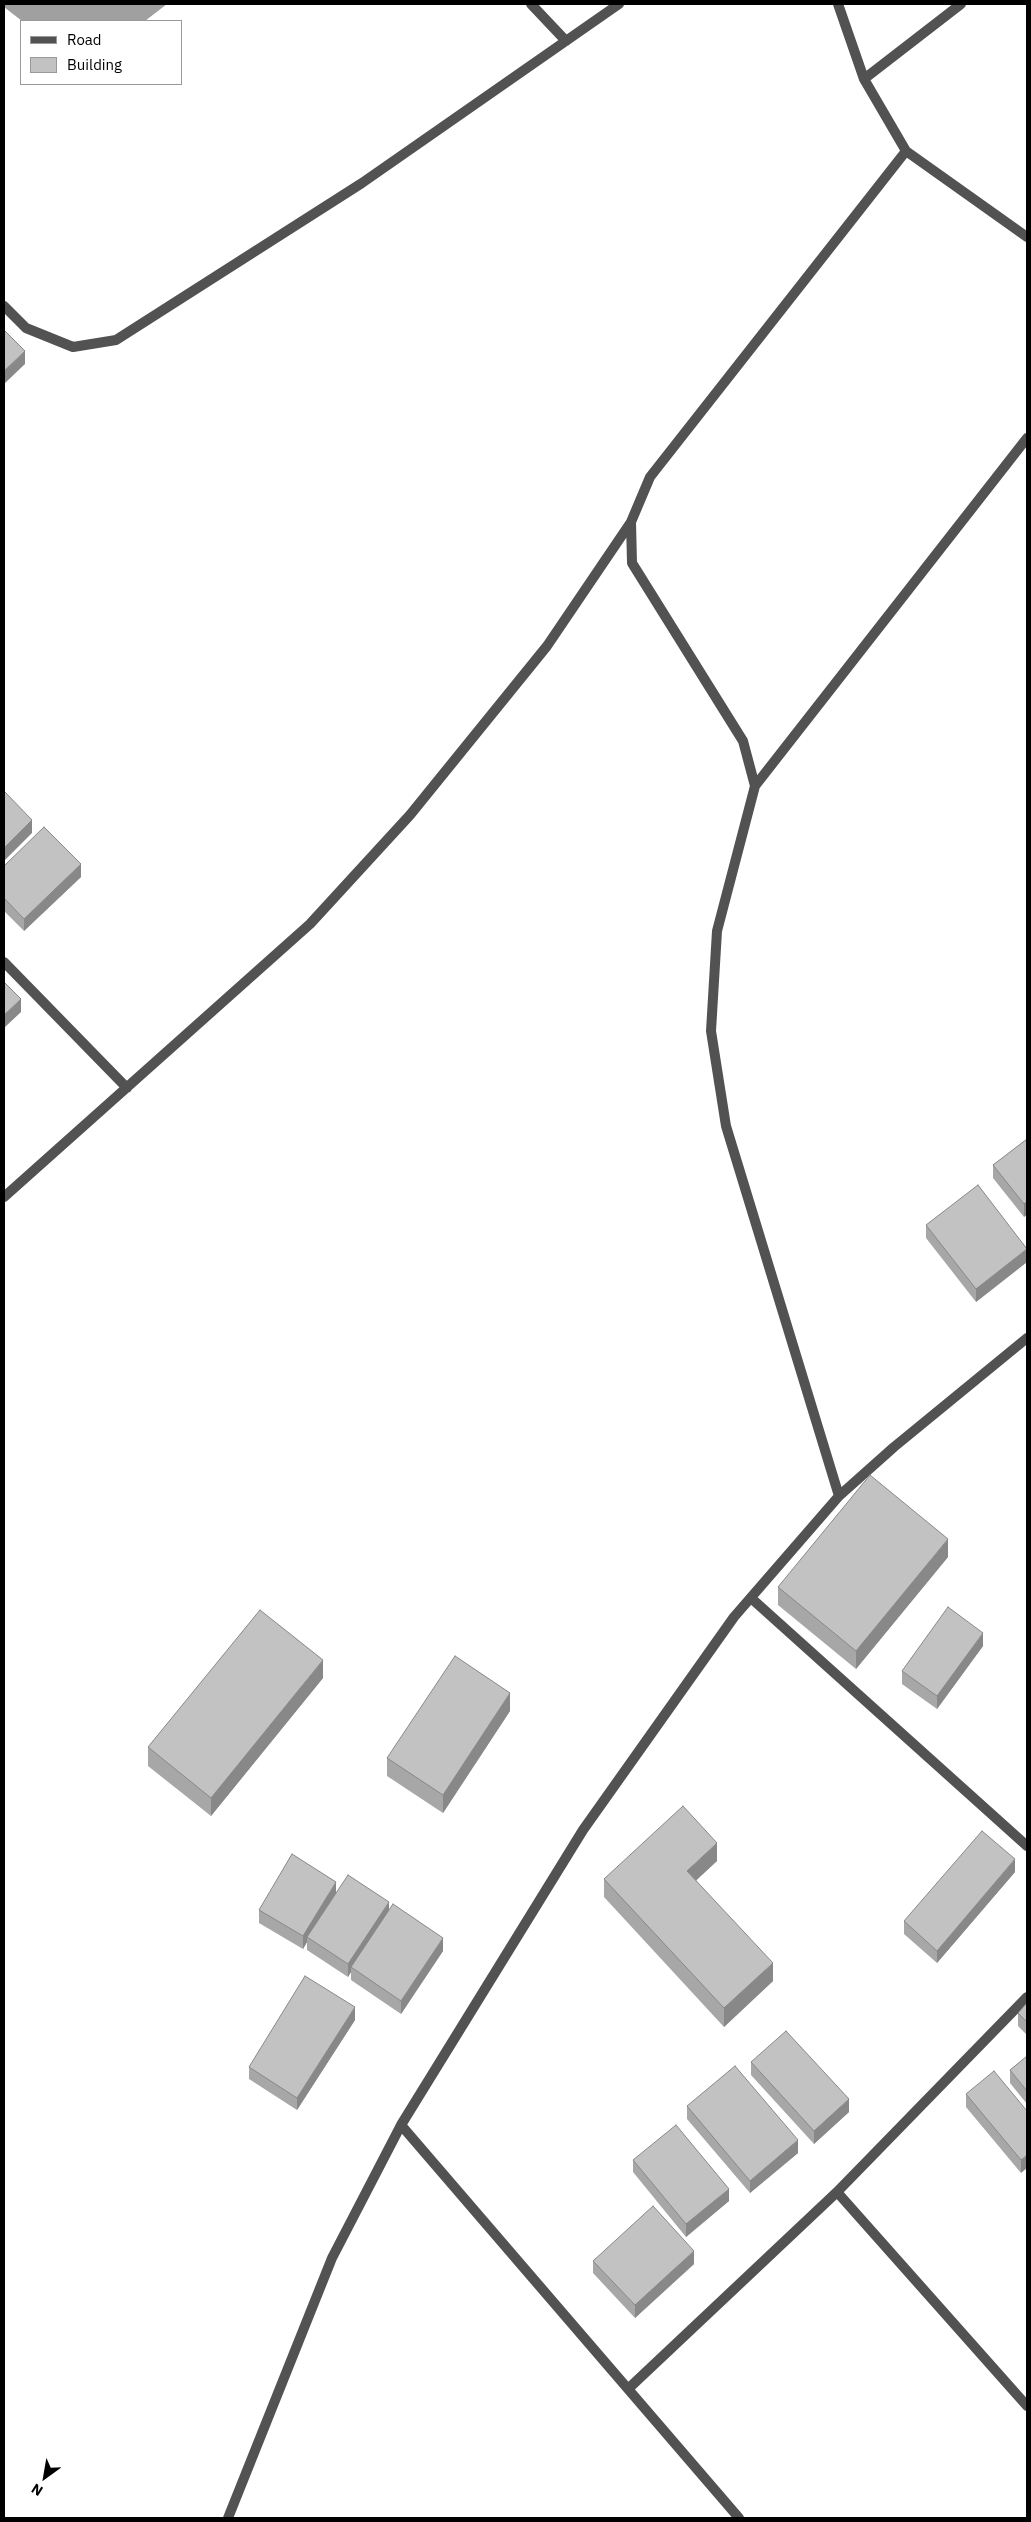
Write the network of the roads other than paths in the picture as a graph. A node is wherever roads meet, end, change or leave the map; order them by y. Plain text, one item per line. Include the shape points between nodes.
1 (531, 4) edge
2 (619, 4) edge
3 (838, 4) edge
4 (961, 4) edge
5 (566, 41) junction
6 (864, 79) junction
7 (906, 151) junction
8 (1027, 237) edge
9 (4, 306) edge
10 (1027, 438) edge
11 (631, 522) junction
12 (755, 786) junction
13 (4, 962) edge
14 (127, 1088) junction
15 (4, 1197) edge
16 (1027, 1338) edge
17 (839, 1496) junction
18 (751, 1598) junction
19 (1027, 1846) edge
20 (1027, 1997) edge
21 (402, 2125) junction
22 (837, 2192) junction
23 (628, 2389) junction
24 (1027, 2406) edge
25 (228, 2518) edge
26 (739, 2518) edge

1 - 5 street
2 - 5 street
3 - 6 street
4 - 6 street
5 - 9 street via 362,183 116,340 73,347 26,328
6 - 7 street
7 - 8 street
7 - 11 street via 650,477
10 - 12 street
11 - 12 street via 632,563 743,741
11 - 14 street via 547,646 410,814 310,924
12 - 17 street via 717,931 711,1031 726,1126
13 - 14 street
14 - 15 street
16 - 17 street
17 - 18 street
18 - 19 street
18 - 21 street via 734,1617 583,1830
20 - 22 street
21 - 23 street
21 - 25 street via 332,2258
22 - 23 street
22 - 24 street
23 - 26 street

